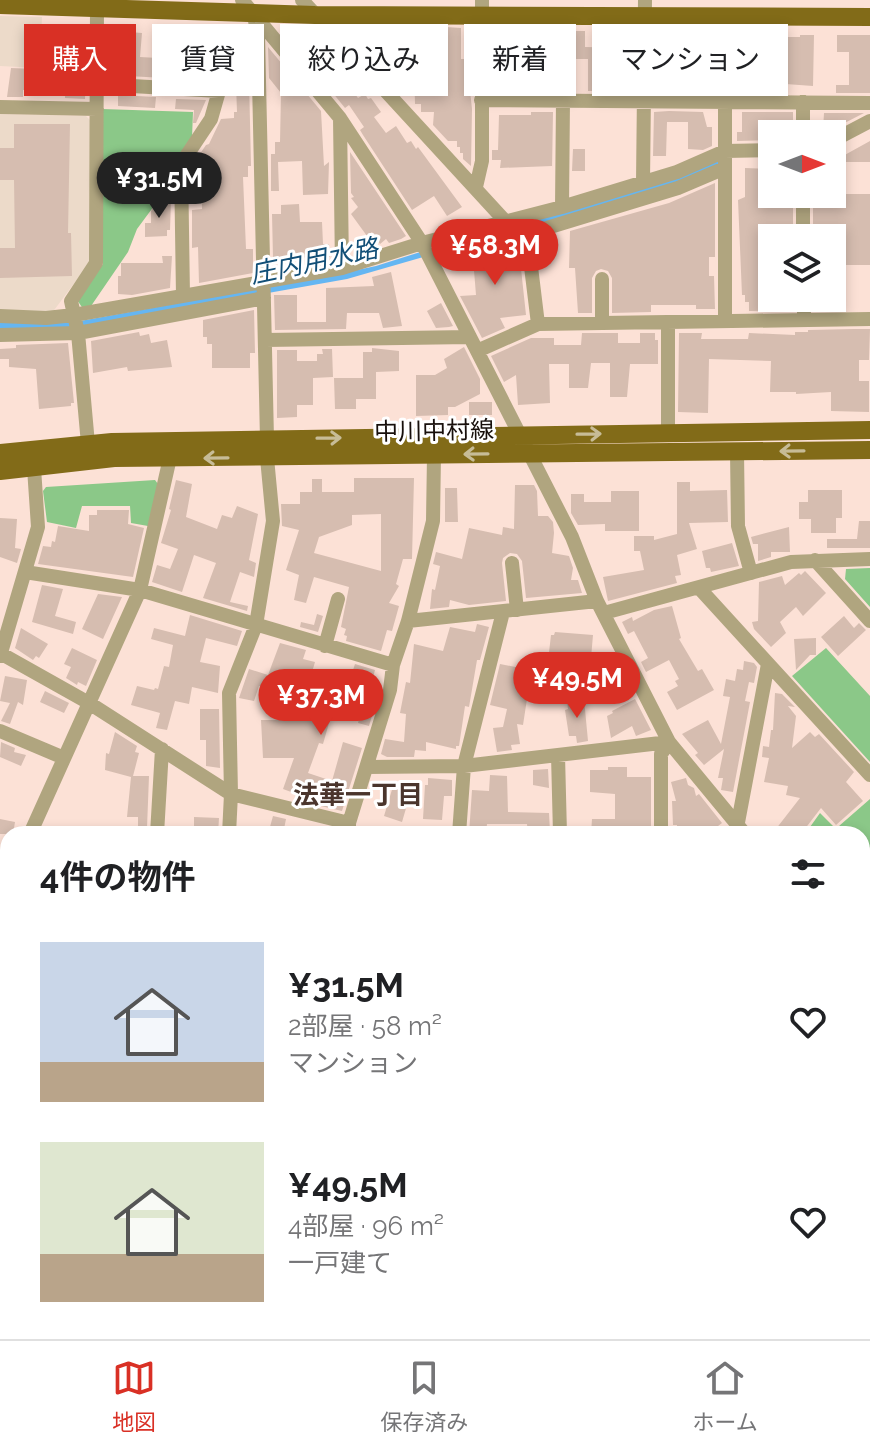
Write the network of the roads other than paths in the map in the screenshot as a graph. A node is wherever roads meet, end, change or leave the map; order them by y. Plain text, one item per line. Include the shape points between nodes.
1 (302, 0) edge
2 (72, 3) edge
3 (0, 5) edge
4 (97, 7) junction
5 (248, 7) edge
6 (482, 8) edge
7 (645, 8) edge
8 (315, 15) junction
9 (870, 17) edge
10 (97, 24) edge
11 (136, 86) edge
12 (97, 96) edge
13 (481, 100) junction
14 (563, 100) junction
15 (644, 101) junction
16 (725, 101) junction
17 (803, 102) junction
18 (870, 103) edge
19 (0, 107) edge
20 (97, 109) junction
21 (340, 118) junction
22 (803, 120) edge
23 (870, 121) edge
24 (846, 134) edge
25 (758, 150) edge
26 (725, 151) junction
27 (725, 168) junction
28 (643, 182) junction
29 (476, 187) junction
30 (562, 207) junction
31 (506, 222) junction
32 (427, 252) junction
33 (342, 268) junction
34 (602, 279) dead end
35 (264, 290) junction
36 (183, 296) junction
37 (804, 312) edge
38 (0, 316) edge
39 (870, 319) edge
40 (804, 320) junction
41 (725, 321) junction
42 (668, 322) junction
43 (602, 323) junction
44 (76, 324) junction
45 (538, 324) junction
46 (0, 335) edge
47 (470, 337) junction
48 (265, 340) junction
49 (477, 351) junction
50 (870, 430) edge
51 (668, 433) junction
52 (518, 435) junction
53 (88, 444) junction
54 (267, 448) junction
55 (172, 450) junction
56 (870, 450) edge
57 (737, 452) junction
58 (0, 453) edge
59 (528, 454) junction
60 (434, 455) junction
61 (34, 468) junction
62 (0, 471) edge
63 (870, 559) edge
64 (815, 560) junction
65 (512, 563) dead end
66 (25, 572) junction
67 (751, 573) junction
68 (700, 589) junction
69 (140, 590) junction
70 (338, 599) dead end
71 (600, 607) junction
72 (510, 611) junction
73 (408, 621) junction
74 (870, 621) edge
75 (256, 625) junction
76 (325, 646) junction
77 (0, 654) edge
78 (768, 664) junction
79 (393, 665) junction
80 (89, 703) junction
81 (0, 731) edge
82 (669, 742) junction
83 (162, 749) junction
84 (558, 755) junction
85 (64, 758) junction
86 (464, 766) junction
87 (368, 767) junction
88 (870, 775) edge
89 (231, 794) junction
90 (34, 826) edge
91 (157, 826) edge
92 (229, 826) edge
93 (342, 826) edge
94 (350, 826) edge
95 (460, 826) edge
96 (560, 826) edge
97 (661, 826) edge
98 (735, 826) edge
99 (740, 826) edge

1 - 8 street
2 - 3 main road
2 - 4 main road
4 - 5 main road
4 - 10 street
5 - 8 main road
5 - 21 street
5 - 35 street via 258,36
6 - 7 main road
6 - 8 main road
6 - 13 street
7 - 9 main road
7 - 15 street
8 - 29 street
11 - 36 street via 219,91 211,119 181,164
12 - 20 street
13 - 14 street
13 - 29 street via 482,161
14 - 15 street
14 - 30 street
15 - 16 street
15 - 28 street
16 - 17 street
16 - 26 street
17 - 18 street
17 - 22 street
19 - 20 street
20 - 44 street via 96,263 71,301
21 - 32 street
21 - 33 street
23 - 24 street
25 - 26 street
26 - 27 street
26 - 28 street
27 - 41 street
27 - 45 street via 678,188 527,234
28 - 30 street
29 - 31 street
30 - 31 street
31 - 32 street
32 - 33 street
32 - 47 street
33 - 35 street
34 - 43 street
35 - 36 street
35 - 44 street
35 - 48 street
36 - 44 street
37 - 40 street
38 - 44 street
39 - 40 street
40 - 41 street
41 - 42 street
42 - 43 street
42 - 51 street
43 - 45 street
44 - 46 street via 60,336
44 - 53 street
45 - 49 street
47 - 48 street
47 - 49 street
48 - 54 street
49 - 52 street
50 - 51 main road, 中川中村線
52 -> 51 main road, 中川中村線
54 -> 52 main road, 中川中村線
52 - 59 street
53 - 55 main road, 中川中村線
53 - 58 main road, 中川中村線
54 - 55 main road, 中川中村線
54 - 60 main road, 中川中村線
54 - 75 street via 273,521
55 - 61 main road, 中川中村線
55 - 69 street
56 -> 57 main road, 中川中村線
57 - 59 main road, 中川中村線
57 - 67 street via 738,526
59 -> 60 main road, 中川中村線
59 - 71 street via 572,537
60 - 73 street via 433,521
61 - 62 main road, 中川中村線
61 - 66 street via 38,527
63 - 64 street
64 - 67 street
64 - 74 street
65 - 72 street
66 - 69 street
66 - 77 street
67 - 68 street
68 - 71 street
68 - 78 street
69 - 75 street
69 - 80 street
70 - 76 street
71 - 72 street
71 - 82 street
72 - 73 street
72 - 86 street
73 - 79 street
75 - 76 street
75 - 89 street via 229,693
76 - 79 street
77 - 80 street
78 - 88 street
78 - 99 street
79 - 87 street
80 - 83 street
80 - 85 street
81 - 85 street
82 - 84 street
82 - 97 street via 661,754
82 - 98 street
83 - 89 street
83 - 91 street
84 - 86 street
84 - 96 street
85 - 90 street
86 - 87 street
86 - 95 street
87 - 94 street
89 - 92 street
89 - 93 street

